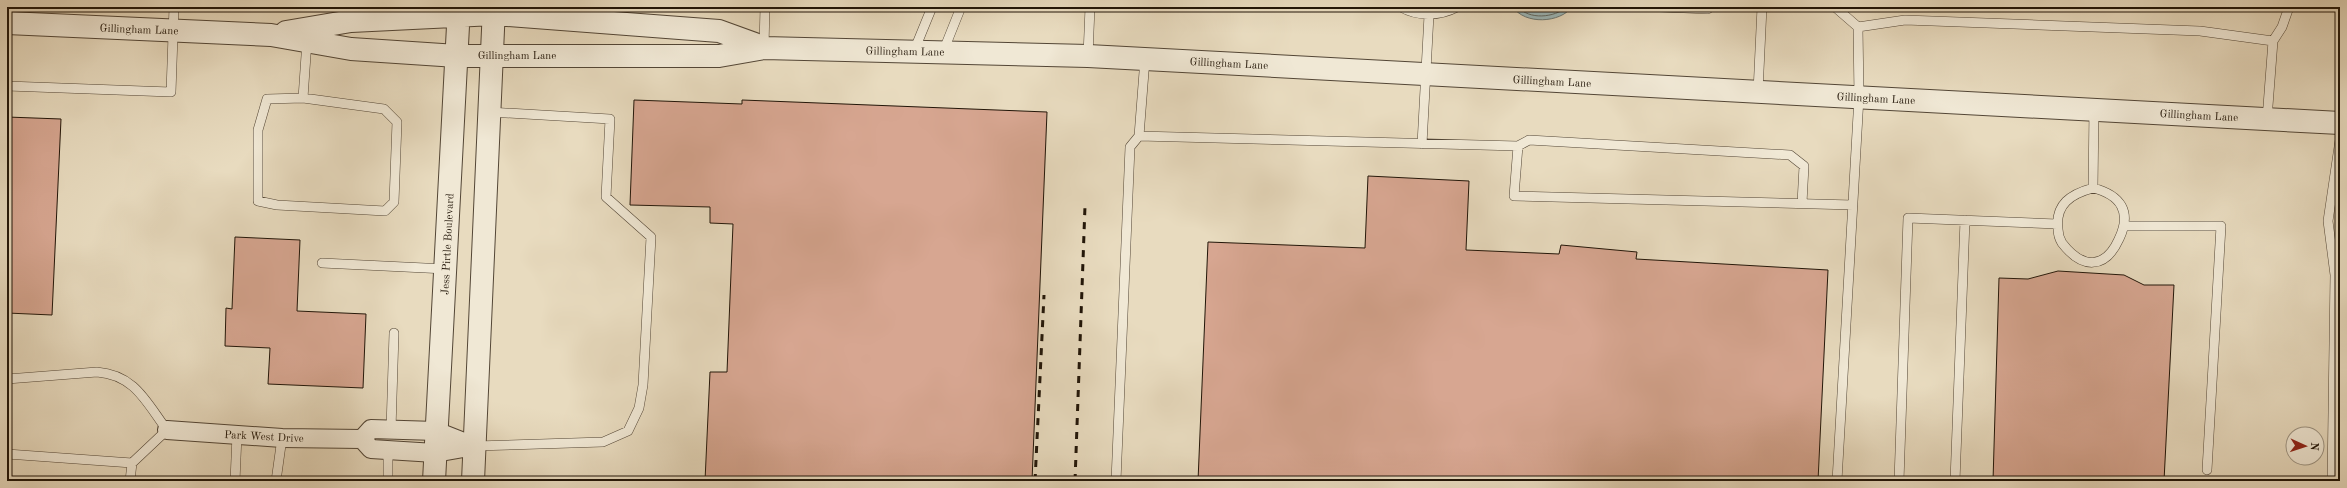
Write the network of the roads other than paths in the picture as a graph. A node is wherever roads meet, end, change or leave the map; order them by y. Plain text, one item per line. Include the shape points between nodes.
1 (174, 7) edge
2 (765, 7) edge
3 (932, 7) edge
4 (961, 7) edge
5 (1090, 7) edge
6 (1401, 7) edge
7 (1457, 7) edge
8 (1662, 7) edge
9 (1709, 7) edge
10 (1762, 7) edge
11 (1835, 7) edge
12 (2289, 7) edge
13 (494, 11) edge
14 (459, 12) edge
15 (1429, 15) junction
16 (7, 24) edge
17 (1858, 27) junction
18 (174, 31) junction
19 (271, 35) junction
20 (307, 41) junction
21 (2273, 41) junction
22 (764, 48) junction
23 (914, 51) junction
24 (943, 52) junction
25 (492, 55) junction
26 (457, 56) junction
27 (1088, 56) junction
28 (1145, 59) junction
29 (1426, 74) junction
30 (7, 86) edge
31 (1758, 92) junction
32 (1859, 97) junction
33 (303, 98) junction
34 (2094, 110) junction
35 (489, 112) junction
36 (2267, 119) junction
37 (2340, 123) edge
38 (1139, 136) junction
39 (2340, 140) edge
40 (1422, 144) junction
41 (1518, 146) junction
42 (2093, 188) junction
43 (1802, 204) junction
44 (1853, 205) junction
45 (1964, 220) junction
46 (2057, 224) junction
47 (2126, 226) junction
48 (322, 263) dead end
49 (446, 269) junction
50 (394, 333) dead end
51 (7, 379) edge
52 (391, 429) junction
53 (167, 430) junction
54 (436, 432) junction
55 (237, 434) junction
56 (282, 438) junction
57 (362, 439) junction
58 (475, 446) junction
59 (388, 450) junction
60 (435, 453) junction
61 (7, 454) edge
62 (132, 463) junction
63 (2207, 470) dead end
64 (130, 481) edge
65 (235, 481) edge
66 (276, 481) edge
67 (388, 481) edge
68 (434, 481) edge
69 (473, 481) edge
70 (1116, 481) edge
71 (1837, 481) edge
72 (1899, 481) edge
73 (1955, 481) edge
74 (2332, 481) edge

1 - 18 lane
2 - 22 lane
3 - 23 lane
4 - 24 lane
5 - 27 lane
6 - 15 lane via 1407,11
7 - 15 lane
8 - 9 lane
10 - 31 lane
11 - 17 lane
12 - 21 lane via 2282,28
13 - 14 street, Gillingham Lane
13 - 22 street, Gillingham Lane via 719,31
13 - 25 street
14 - 19 street, Gillingham Lane via 351,21
14 - 26 street, Jess Pirtle Boulevard
15 - 29 lane
16 - 18 street, Gillingham Lane
17 - 21 lane via 1905,20 2200,31
17 - 32 lane
18 - 19 street, Gillingham Lane
18 - 30 lane via 171,92
19 - 20 street, Gillingham Lane
20 - 26 street, Gillingham Lane via 351,49
20 - 33 lane
21 - 36 lane
22 - 23 street, Gillingham Lane
22 - 25 street, Gillingham Lane via 719,56
23 - 24 street, Gillingham Lane
24 - 27 street, Gillingham Lane
25 - 26 street, Gillingham Lane
25 - 35 street
26 - 49 street, Jess Pirtle Boulevard
27 - 28 street, Gillingham Lane
28 - 29 street, Gillingham Lane
28 - 38 lane
29 - 31 street, Gillingham Lane
29 - 40 lane
31 - 32 street, Gillingham Lane
32 - 34 street, Gillingham Lane
32 - 44 lane
33 - 33 lane via 267,99 258,130 258,201 277,205 385,211 394,202 397,122 384,108
34 - 36 street, Gillingham Lane
34 - 42 lane
35 - 58 street
35 - 58 lane via 610,119 606,196 651,237 640,408 628,431 603,442
36 - 37 street, Gillingham Lane
38 - 40 lane
38 - 70 lane via 1130,147
39 - 74 lane via 2328,221 2335,275
40 - 41 lane
41 - 43 lane via 1529,140 1790,155 1804,166
41 - 43 lane via 1514,196
42 - 46 lane via 2080,191 2068,198 2057,214
42 - 47 lane via 2108,192 2119,201
43 - 44 lane
44 - 71 lane
45 - 46 lane
45 - 72 lane via 1908,218
45 - 73 lane
46 - 47 lane via 2059,239 2067,250 2077,258 2092,262 2106,260 2116,248
47 - 63 lane via 2221,226
48 - 49 lane
49 - 54 street, Jess Pirtle Boulevard
50 - 52 lane
51 - 53 lane via 111,373 132,384
52 - 54 street
52 - 57 street via 372,429
53 - 55 street, Park West Drive
53 - 62 lane
54 - 58 street
54 - 60 street, Jess Pirtle Boulevard
55 - 56 street, Park West Drive
55 - 65 lane
56 - 57 street, Park West Drive
56 - 66 lane
57 - 59 street via 371,449
58 - 60 street
58 - 69 street
59 - 60 street
59 - 67 lane
60 - 68 street, Jess Pirtle Boulevard
61 - 62 lane
62 - 64 lane

